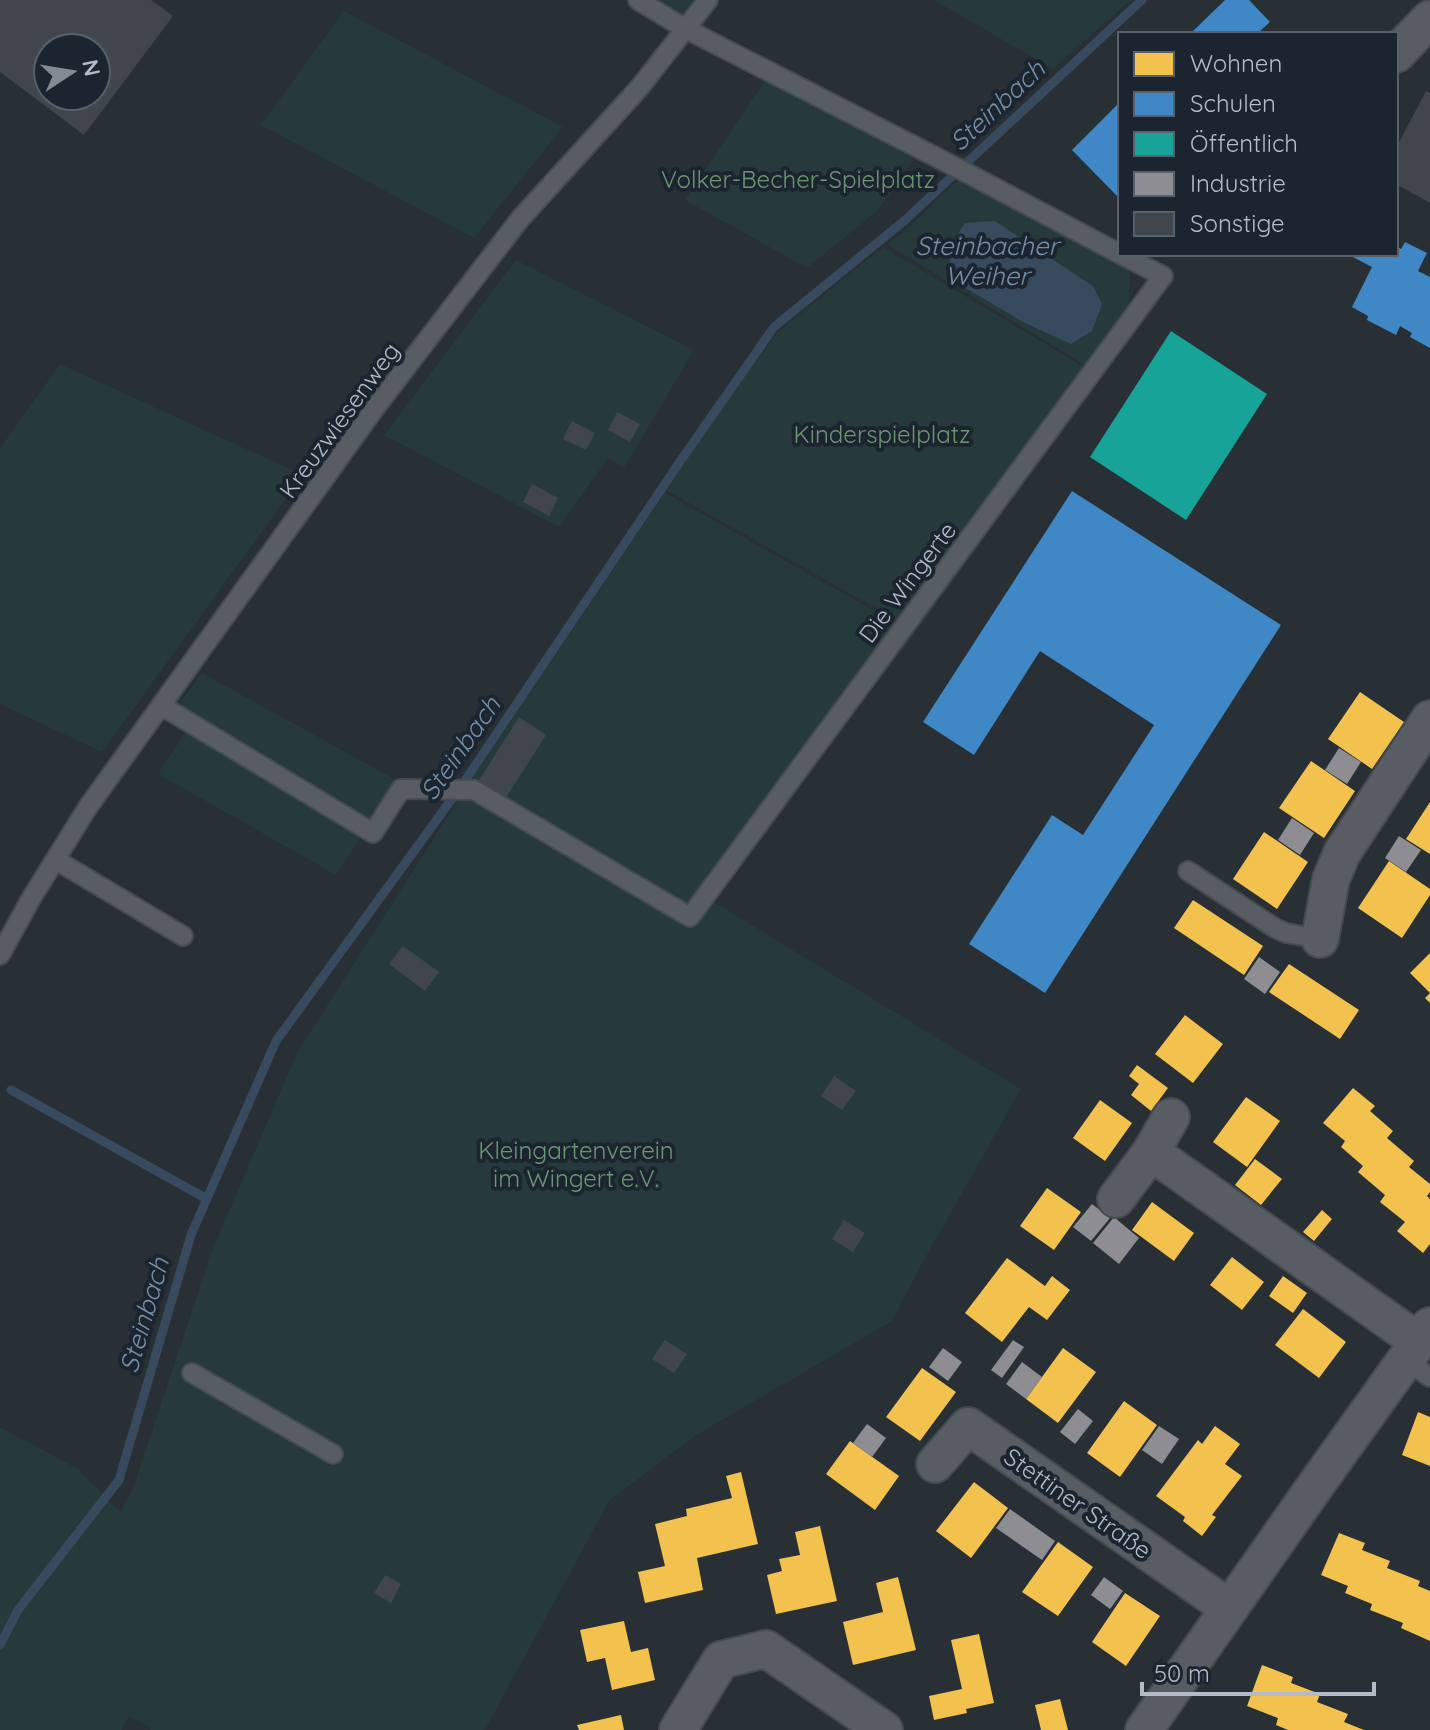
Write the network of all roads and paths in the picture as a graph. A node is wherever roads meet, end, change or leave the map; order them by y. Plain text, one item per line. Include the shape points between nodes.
1 (638, 0) edge
2 (708, 0) edge
3 (1430, 19) edge
4 (684, 28) junction
5 (1398, 52) edge
6 (1118, 253) edge
7 (1124, 256) edge
8 (162, 706) junction
9 (1430, 719) edge
10 (56, 860) junction
11 (1188, 871) dead end
12 (183, 936) dead end
13 (1320, 939) joint
14 (0, 955) edge
15 (1171, 1117) dead end
16 (1151, 1152) junction
17 (1116, 1199) dead end
18 (1421, 1352) edge
19 (192, 1373) dead end
20 (333, 1454) dead end
21 (935, 1464) dead end
22 (1229, 1608) junction
23 (678, 1730) edge
24 (884, 1730) edge
25 (1144, 1730) edge

1 - 4 lane
2 - 4 lane, Kreuzwiesenweg
3 - 5 street
4 - 6 lane
4 - 8 lane, Kreuzwiesenweg via 640,87 520,219 375,408
7 - 8 lane, Die Wingerte via 1163,276 690,917 474,790 401,789 373,833
8 - 10 lane, Kreuzwiesenweg
9 - 13 street via 1342,853 1331,879
10 - 12 lane
10 - 14 lane, Kreuzwiesenweg
11 - 13 lane via 1275,928
15 - 16 street
16 - 17 street
16 - 18 street
18 - 22 street
19 - 20 lane
21 - 22 street, Stettiner Straße via 968,1426
22 - 25 street
23 - 24 street via 721,1660 766,1649

